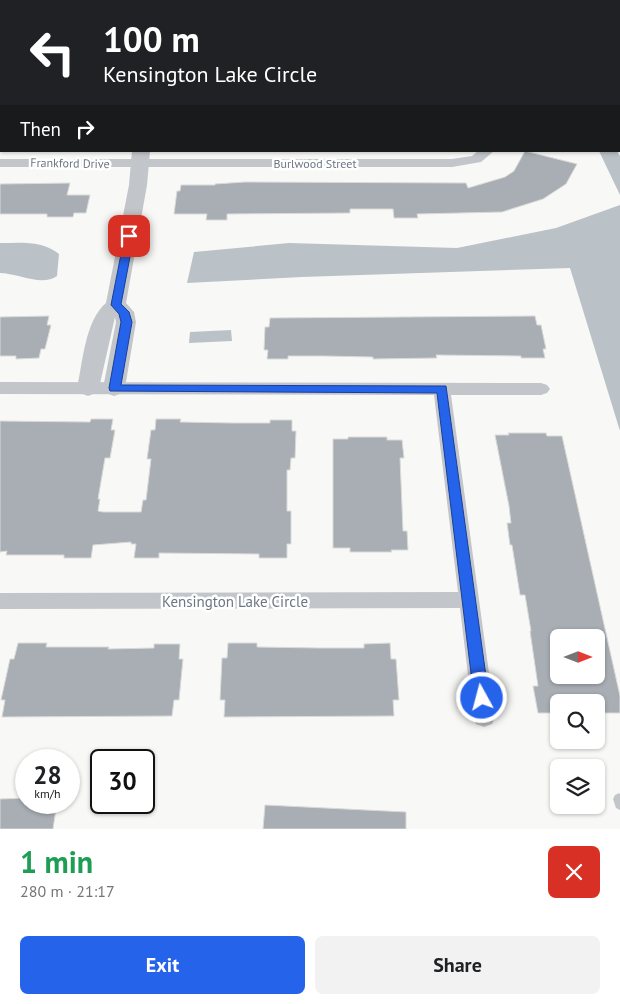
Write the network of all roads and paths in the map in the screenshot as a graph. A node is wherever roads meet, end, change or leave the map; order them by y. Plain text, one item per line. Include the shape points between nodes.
1 (0, 0) edge
2 (4, 0) edge
3 (486, 152) edge
4 (271, 157) edge
5 (140, 158) edge
6 (9, 159) edge
7 (116, 305) junction
8 (0, 388) edge
9 (88, 388) junction
10 (114, 388) junction
11 (442, 389) junction
12 (540, 389) dead end
13 (469, 600) junction
14 (0, 601) edge
15 (484, 717) dead end

1 - 2 street
3 - 4 street, Burlwood Street via 476,159 452,163
4 - 5 street, Burlwood Street
5 - 6 street, Frankford Drive
5 - 7 street
7 - 9 street via 102,322
7 - 10 street via 124,312 126,322
8 - 9 street
9 - 10 street
10 - 11 street
11 - 12 street
11 - 13 street
13 - 14 street, Kensington Lake Circle
13 - 15 street

